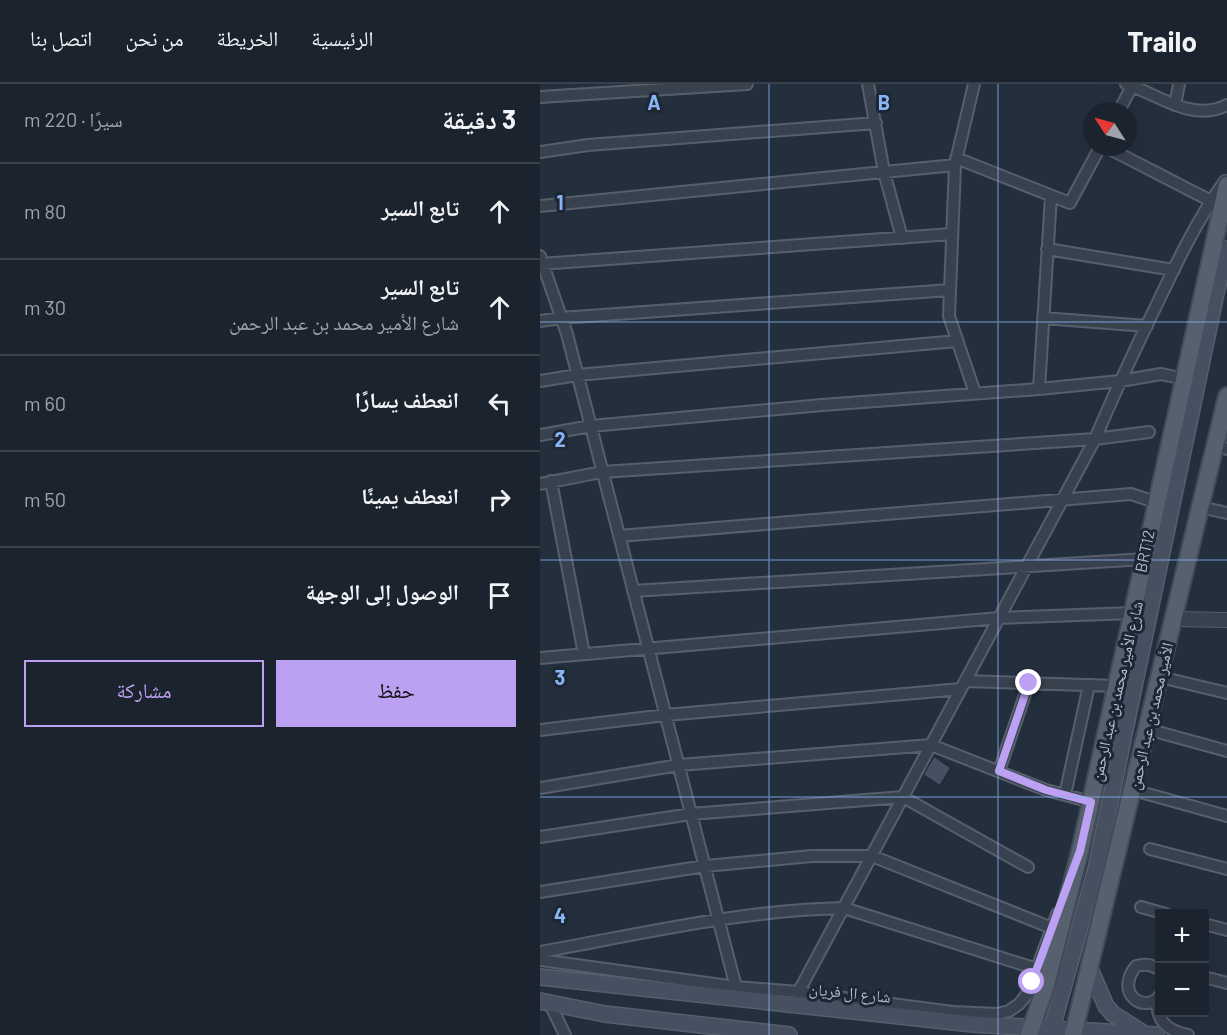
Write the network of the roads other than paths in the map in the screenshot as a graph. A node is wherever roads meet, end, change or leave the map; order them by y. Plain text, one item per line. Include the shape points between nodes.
1 (747, 84) edge
2 (868, 84) edge
3 (974, 84) edge
4 (1179, 84) edge
5 (1129, 85) edge
6 (540, 97) edge
7 (1122, 102) edge
8 (1175, 105) junction
9 (1227, 105) edge
10 (876, 123) junction
11 (540, 152) edge
12 (1095, 156) edge
13 (1125, 156) edge
14 (955, 161) junction
15 (884, 172) junction
16 (1227, 178) edge
17 (1227, 185) edge
18 (1051, 196) junction
19 (1220, 201) edge
20 (540, 206) edge
21 (952, 234) junction
22 (902, 238) junction
23 (1047, 249) junction
24 (1227, 249) edge
25 (541, 261) edge
26 (1173, 270) junction
27 (950, 290) junction
28 (561, 318) junction
29 (1043, 318) junction
30 (540, 321) edge
31 (1147, 326) junction
32 (957, 341) junction
33 (577, 375) junction
34 (1185, 379) junction
35 (540, 381) edge
36 (1119, 381) junction
37 (1039, 388) junction
38 (975, 393) junction
39 (1227, 396) edge
40 (591, 426) junction
41 (1149, 432) dead end
42 (540, 435) edge
43 (1095, 439) junction
44 (1221, 447) edge
45 (602, 472) junction
46 (545, 482) edge
47 (1062, 500) junction
48 (1158, 503) junction
49 (1200, 507) junction
50 (1227, 513) edge
51 (619, 536) junction
52 (1145, 559) junction
53 (1027, 565) junction
54 (633, 591) junction
55 (1133, 613) junction
56 (999, 618) junction
57 (1173, 620) junction
58 (1227, 620) edge
59 (648, 648) junction
60 (584, 654) junction
61 (540, 658) edge
62 (1160, 677) junction
63 (1029, 683) junction
64 (963, 685) junction
65 (1089, 685) junction
66 (1117, 686) junction
67 (1227, 693) edge
68 (666, 715) junction
69 (1147, 729) junction
70 (540, 730) edge
71 (931, 744) junction
72 (1227, 751) edge
73 (679, 765) junction
74 (999, 771) junction
75 (540, 788) edge
76 (1132, 790) junction
77 (1065, 795) junction
78 (903, 797) junction
79 (1091, 802) junction
80 (691, 814) junction
81 (1227, 816) edge
82 (540, 837) edge
83 (1150, 849) dead end
84 (1080, 851) junction
85 (872, 856) junction
86 (705, 866) junction
87 (1028, 867) dead end
88 (1227, 869) edge
89 (540, 892) edge
90 (1141, 907) dead end
91 (844, 908) junction
92 (1155, 911) edge
93 (719, 920) junction
94 (1209, 925) edge
95 (1052, 928) junction
96 (1227, 930) edge
97 (540, 952) edge
98 (540, 960) edge
99 (1155, 967) edge
100 (1037, 969) junction
101 (1090, 969) junction
102 (540, 977) edge
103 (1209, 978) edge
104 (1227, 983) edge
105 (738, 993) junction
106 (796, 998) junction
107 (1155, 999) edge
108 (544, 1001) edge
109 (953, 1011) junction
110 (1159, 1017) edge
111 (933, 1020) junction
112 (1030, 1031) edge
113 (1051, 1032) edge
114 (1073, 1033) edge
115 (565, 1035) edge
116 (781, 1035) edge
117 (1145, 1035) edge
118 (1156, 1035) edge
119 (1188, 1035) edge

1 - 6 street
2 - 10 street
3 - 14 street
4 - 8 street
5 - 7 street
5 - 8 street
8 - 9 street via 1201,112
10 - 11 street
10 - 15 street
12 - 18 street via 1070,203
13 - 19 street
14 - 15 street
14 - 18 street
14 - 21 street
15 - 20 street
15 - 22 street
16 - 19 street
17 - 19 main road
18 - 23 street
19 - 26 street
19 - 34 main road
21 - 22 street
21 - 27 street
22 - 25 street
23 - 26 street
23 - 29 street
24 - 113 main road, BRT12 via 1096,869
25 - 28 street
26 - 31 street
27 - 28 street
27 - 32 street via 949,316
28 - 30 street
28 - 33 street
29 - 31 street
29 - 37 street
31 - 36 street
32 - 33 street
32 - 38 street
33 - 35 street
33 - 40 street
34 - 36 street via 1161,374
34 - 48 main road, شارع الأمير محمد بن عبد الرحمن
36 - 37 street
36 - 43 street
37 - 38 street
38 - 40 street
39 - 44 main road, الأمير محمد بن عبد الرحمن
40 - 42 street
40 - 45 street
41 - 43 street
43 - 45 street
43 - 47 street
44 - 49 main road, الأمير محمد بن عبد الرحمن
45 - 46 street
45 - 51 street
46 - 60 street
47 - 48 street via 1131,494
47 - 51 street
47 - 53 street
48 - 52 main road, شارع الأمير محمد بن عبد الرحمن
49 - 50 street
49 - 57 main road, الأمير محمد بن عبد الرحمن
51 - 54 street
52 - 53 street
52 - 55 main road, شارع الأمير محمد بن عبد الرحمن
53 - 54 street
53 - 56 street
54 - 59 street
55 - 56 street
55 - 66 main road, شارع الأمير محمد بن عبد الرحمن
56 - 59 street
56 - 64 street
57 - 58 street
57 - 62 main road, الأمير محمد بن عبد الرحمن
59 - 60 street
59 - 68 street
60 - 61 street
62 - 67 street
62 - 69 main road, الأمير محمد بن عبد الرحمن
63 - 64 street
63 - 65 street
63 - 74 street
64 - 68 street
64 - 71 street
65 - 66 street
65 - 77 street
66 - 79 main road, شارع الأمير محمد بن عبد الرحمن
68 - 70 street
68 - 73 street
69 - 72 street
69 - 76 main road, الأمير محمد بن عبد الرحمن
71 - 73 street
71 - 74 street
71 - 78 street
73 - 75 street
73 - 80 street
74 - 77 street
76 - 81 street
76 - 101 main road, الأمير محمد بن عبد الرحمن
77 - 79 street
78 - 80 street
78 - 85 street
78 - 87 street
79 - 84 main road, شارع الأمير محمد بن عبد الرحمن
80 - 82 street
80 - 86 street
83 - 88 street
84 - 95 street
84 - 112 main road, شارع الأمير محمد بن عبد الرحمن via 1046,985
85 - 86 street via 812,856
85 - 91 street
85 - 95 street
86 - 89 street
86 - 93 street
90 - 92 street
91 - 93 street
91 - 100 street
91 - 106 street
93 - 97 street
93 - 105 street
94 - 96 street
95 - 100 street
98 - 105 street
99 - 107 street via 1136,966 1126,985 1136,1000 1150,1003
100 - 109 street via 1028,993 1009,1011
101 - 114 main road, الأمير محمد بن عبد الرحمن
101 - 117 main road via 1106,1006
102 - 105 main road, شارع ال فريان
103 - 104 street
105 - 106 main road, شارع ال فريان
106 - 109 street
106 - 111 main road, شارع ال فريان
108 - 115 street
108 - 116 main road via 604,1014
109 - 111 main road
110 - 119 street via 1174,1032
111 - 112 main road, شارع ال فريان
112 - 113 main road, شارع ال فريان
113 - 114 main road, شارع ال فريان
114 - 117 main road, شارع ال فريان
117 - 118 main road, شارع ال فريان

